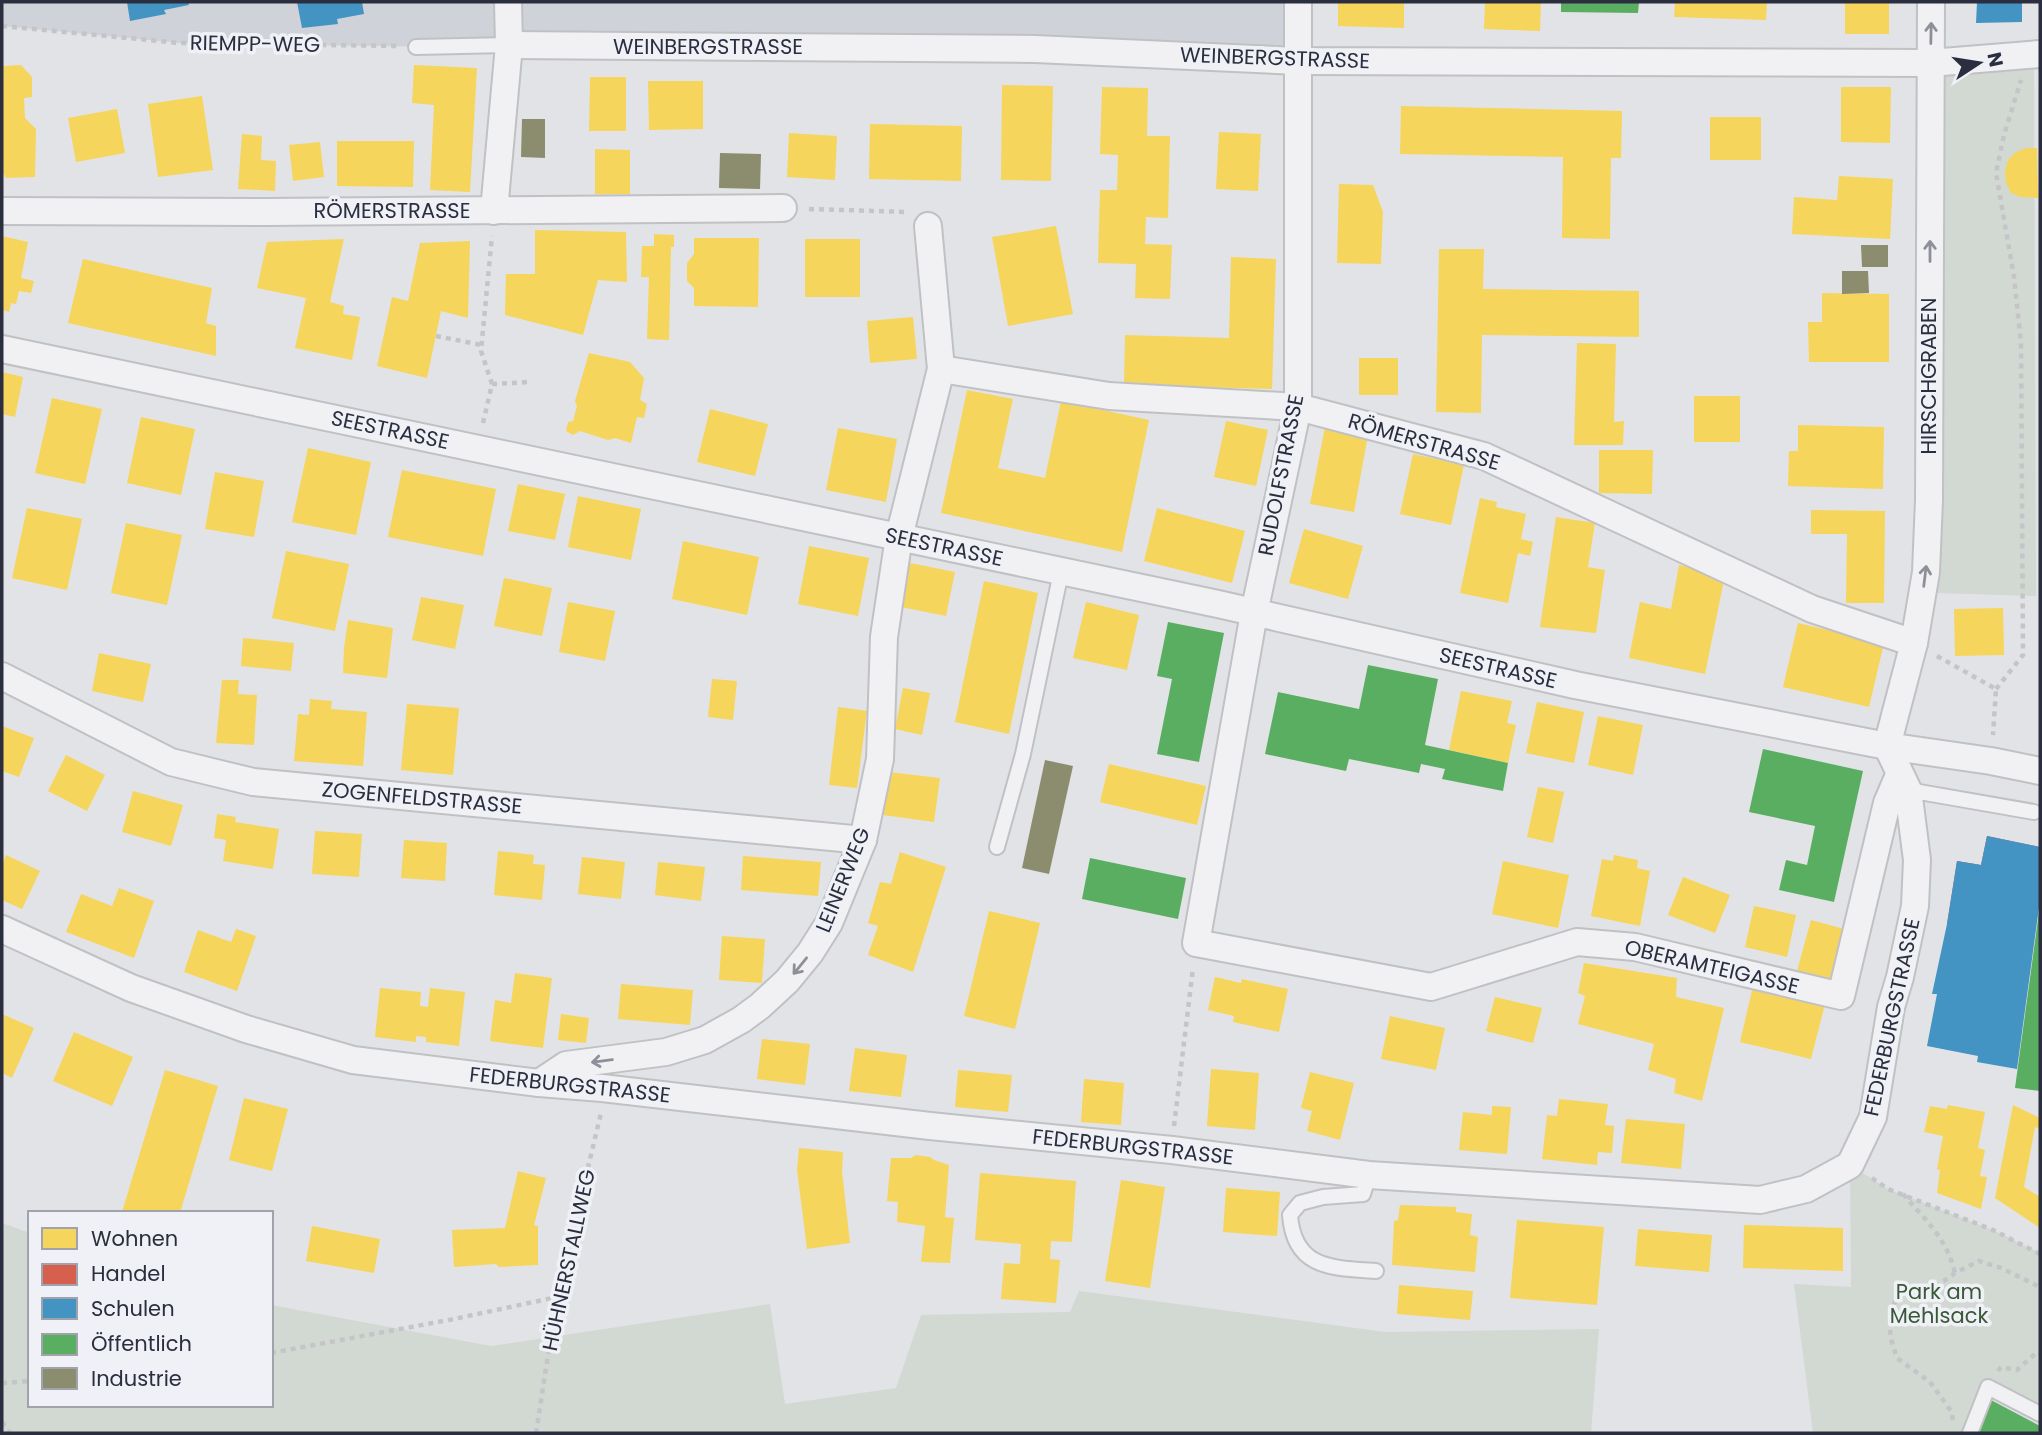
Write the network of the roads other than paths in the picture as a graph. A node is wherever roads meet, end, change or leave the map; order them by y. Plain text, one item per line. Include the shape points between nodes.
1 (508, 2) edge
2 (1298, 2) edge
3 (1931, 2) edge
4 (509, 46) junction
5 (416, 47) road end
6 (2034, 55) edge
7 (1297, 61) junction
8 (1930, 63) junction
9 (783, 208) road end
10 (2, 211) edge
11 (494, 211) junction
12 (928, 226) road end
13 (2, 349) edge
14 (942, 369) junction
15 (1298, 407) junction
16 (899, 537) junction
17 (1061, 572) junction
18 (1254, 613) junction
19 (1914, 643) junction
20 (2, 676) edge
21 (1887, 746) junction
22 (2040, 771) edge
23 (1903, 783) junction
24 (2034, 812) dead end
25 (863, 840) junction
26 (997, 847) dead end
27 (2, 929) edge
28 (1196, 943) joint
29 (540, 1083) junction
30 (1369, 1175) junction
31 (1376, 1271) dead end
32 (2040, 1414) edge
33 (1970, 1433) edge

1 - 4 street
2 - 7 street, RUDOLFSTRASSE
8 -> 3 street, HIRSCHGRABEN
4 - 5 lane
4 - 7 street, WEINBERGSTRASSE via 1035,49
4 - 11 street
6 - 8 street, WEINBERGSTRASSE
7 - 8 street, WEINBERGSTRASSE
7 - 15 street, RUDOLFSTRASSE
19 -> 8 street, HIRSCHGRABEN via 1926,572 1929,500
9 - 11 street, RÖMERSTRASSE
10 - 11 street, RÖMERSTRASSE
12 - 14 street
13 - 16 street, SEESTRASSE
14 - 15 street, RÖMERSTRASSE via 1109,396
14 - 16 street
15 - 18 street, RUDOLFSTRASSE
15 - 19 street, RÖMERSTRASSE via 1484,456 1812,609
16 - 17 street, SEESTRASSE
16 - 25 street, LEINERWEG via 884,637 880,759
17 - 18 street, SEESTRASSE
17 - 26 lane via 1023,754
18 - 21 street, SEESTRASSE via 1575,685
18 - 28 street, RUDOLFSTRASSE
19 - 21 street, HIRSCHGRABEN
20 - 25 street, ZOGENFELDSTRASSE via 172,762 253,782
21 - 22 street, SEESTRASSE
21 - 23 street, FEDERBURGSTRASSE
23 - 24 lane
23 - 28 street, OBERAMTEIGASSE via 1886,803 1841,996 1635,947 1577,942 1431,986
23 - 30 street, FEDERBURGSTRASSE via 1917,860 1915,906 1891,1007 1873,1117 1850,1165 1806,1189 1760,1200
25 -> 29 street, LEINERWEG via 823,933 787,981 760,1006 705,1040 666,1052 566,1065
27 - 29 street, FEDERBURGSTRASSE via 131,988 246,1029 353,1060
29 - 30 street, FEDERBURGSTRASSE
30 - 31 lane via 1363,1194 1300,1203 1290,1215 1297,1246 1313,1260 1336,1268
32 - 33 lane via 1988,1387

